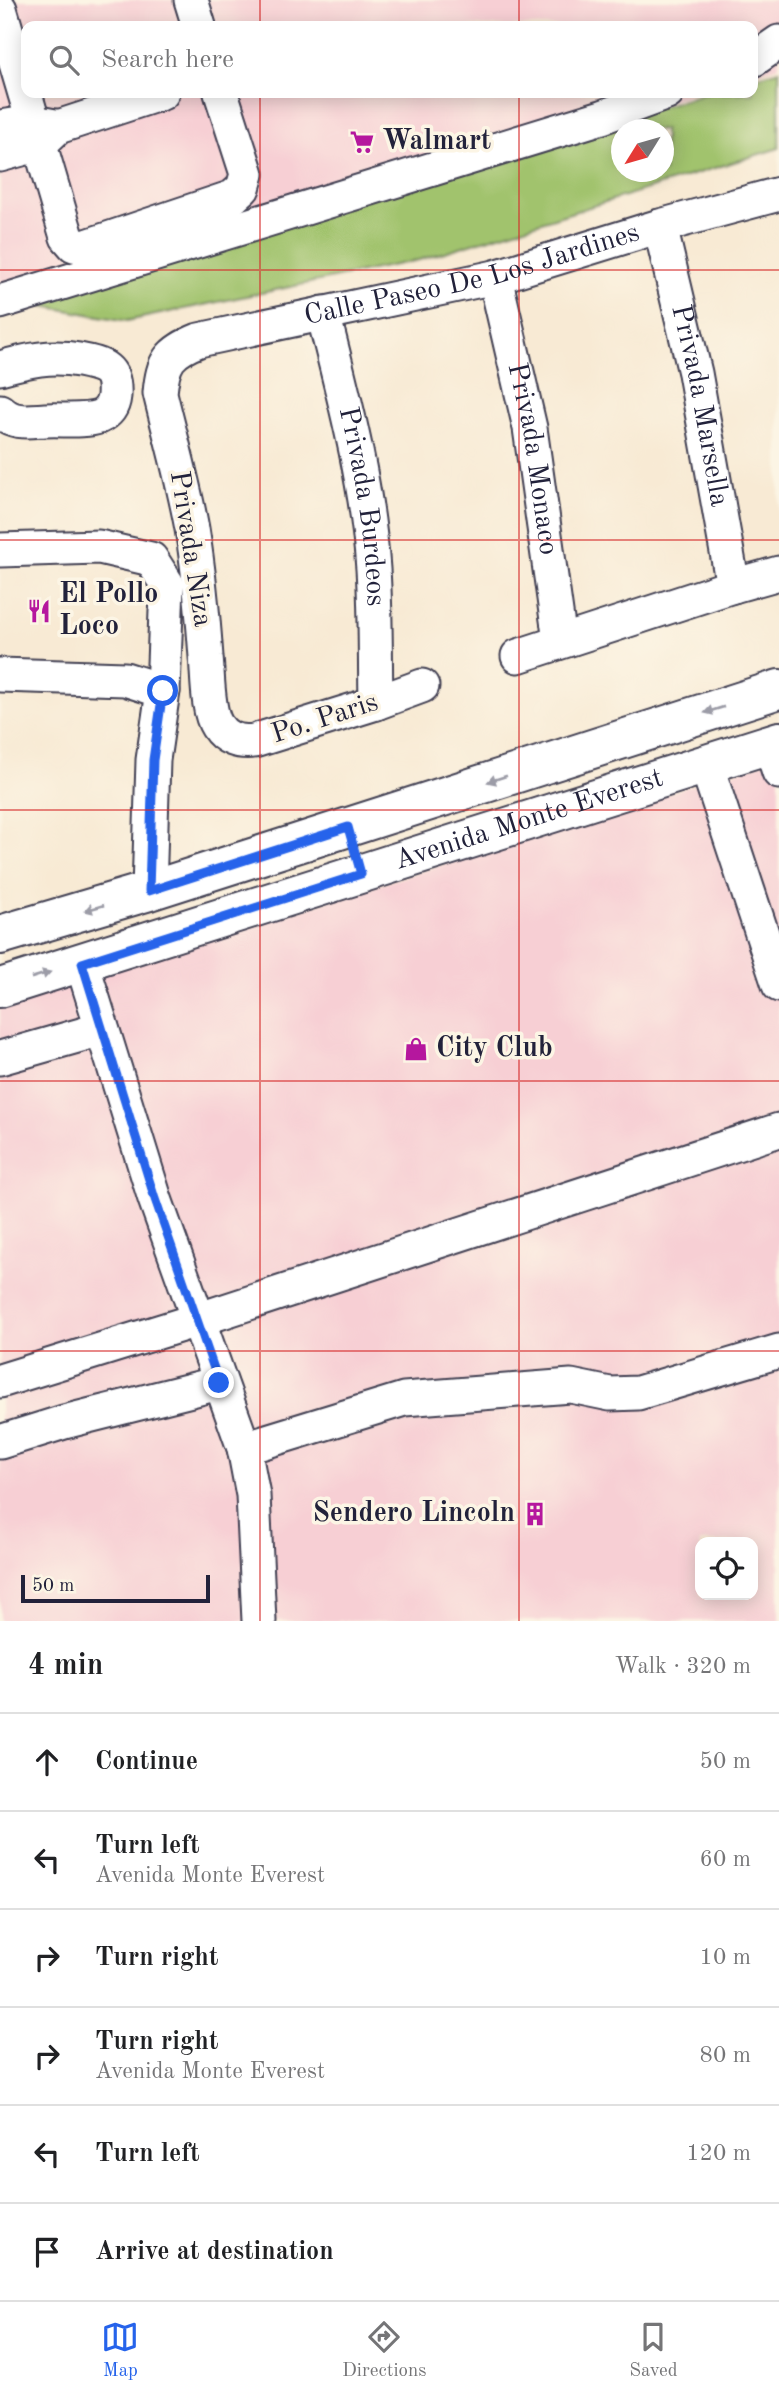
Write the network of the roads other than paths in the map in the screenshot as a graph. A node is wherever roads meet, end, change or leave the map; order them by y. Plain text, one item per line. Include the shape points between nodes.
1 (191, 0) edge
2 (0, 9) edge
3 (197, 21) edge
4 (779, 43) edge
5 (758, 57) edge
6 (21, 67) edge
7 (32, 98) edge
8 (146, 98) edge
9 (223, 98) edge
10 (653, 98) edge
11 (0, 127) edge
12 (44, 131) junction
13 (0, 155) edge
14 (779, 194) edge
15 (660, 226) junction
16 (495, 277) junction
17 (0, 302) edge
18 (323, 313) junction
19 (168, 359) joint
20 (0, 368) edge
21 (0, 411) edge
22 (0, 550) edge
23 (779, 573) edge
24 (733, 586) junction
25 (560, 641) junction
26 (518, 656) dead end
27 (0, 675) edge
28 (422, 686) dead end
29 (779, 690) edge
30 (163, 691) junction
31 (376, 703) junction
32 (227, 736) joint
33 (776, 753) edge
34 (706, 764) junction
35 (348, 827) junction
36 (361, 874) junction
37 (149, 891) junction
38 (0, 935) edge
39 (82, 963) junction
40 (779, 985) edge
41 (0, 988) edge
42 (102, 1029) junction
43 (0, 1058) edge
44 (779, 1130) edge
45 (197, 1320) junction
46 (779, 1351) edge
47 (0, 1381) edge
48 (219, 1383) junction
49 (0, 1442) edge
50 (244, 1448) junction
51 (259, 1621) edge

1 - 3 street
2 - 6 street
4 - 5 street
7 - 12 street
8 - 12 street
9 - 12 street via 247,174 243,188 233,197 84,247 67,237
10 - 17 street
11 - 12 street
12 - 13 street
14 - 15 street, Calle Paseo De Los Jardines
15 - 16 street, Calle Paseo De Los Jardines
15 - 24 street, Privada Marsella via 695,373
16 - 18 street, Calle Paseo De Los Jardines
16 - 25 street, Privada Monaco via 530,428
18 - 19 street, Calle Paseo De Los Jardines via 199,341 181,347
18 - 31 street, Privada Burdeos via 354,434 364,497 373,569
19 - 32 street, Privada Niza via 160,393 191,528 213,717
20 - 21 street via 48,356 99,364 115,384 113,404 101,416 15,421
22 - 30 street via 99,547 151,559 167,584
23 - 24 street
24 - 25 street
25 - 26 street
27 - 30 street via 125,679
28 - 31 street, Po. Paris
29 -> 35 main road, Avenida Monte Everest
30 - 37 street via 153,760
31 - 32 street, Po. Paris via 254,741 240,743
33 - 34 main road, Avenida Monte Everest
34 - 36 main road, Avenida Monte Everest
34 - 40 street
35 - 36 main road
35 - 37 main road, Avenida Monte Everest
36 - 39 main road, Avenida Monte Everest
37 -> 38 main road, Avenida Monte Everest
41 -> 39 main road, Avenida Monte Everest
39 - 42 street
42 - 43 street
42 - 45 street
44 - 45 street
45 - 47 street
45 - 48 street
46 - 50 street via 625,1395 571,1386 404,1399
48 - 49 street
48 - 50 street
50 - 51 street via 253,1495

